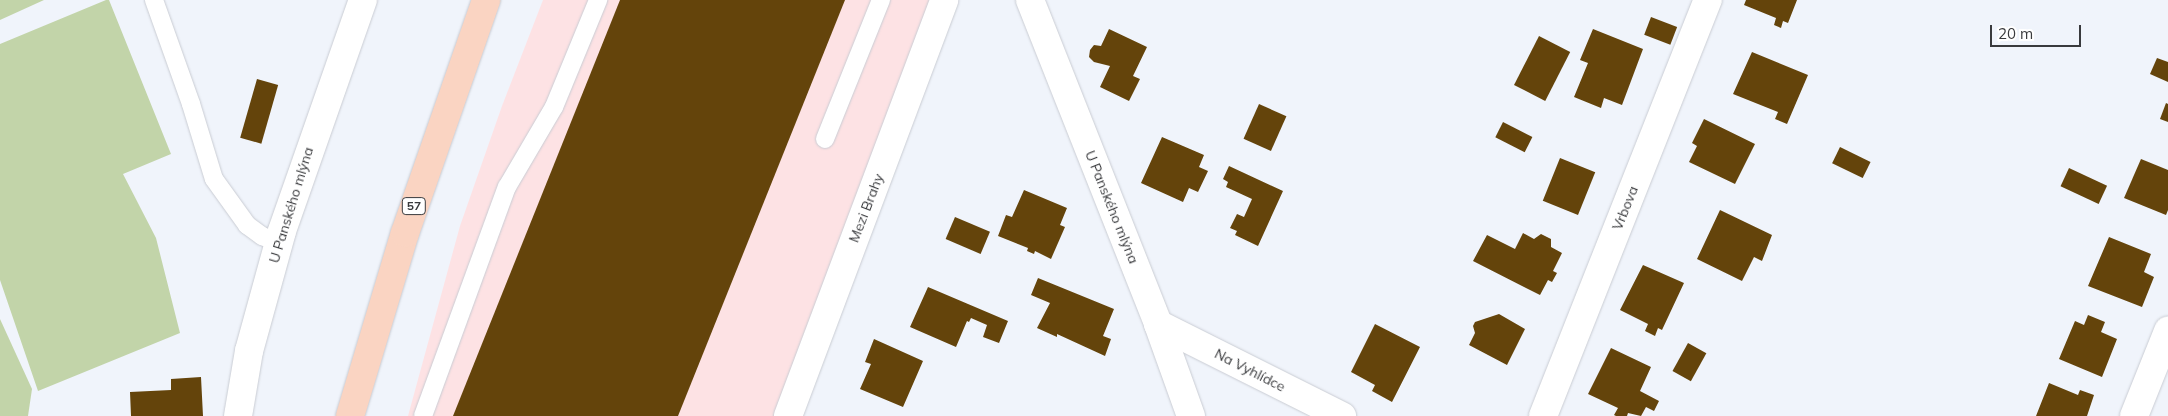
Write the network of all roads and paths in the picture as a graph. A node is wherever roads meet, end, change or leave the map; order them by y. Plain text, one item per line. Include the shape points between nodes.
1 (154, 0) edge
2 (363, 0) edge
3 (486, 0) edge
4 (598, 0) edge
5 (881, 0) edge
6 (944, 0) edge
7 (1030, 0) edge
8 (1708, 0) edge
9 (825, 139) dead end
10 (279, 243) junction
11 (1158, 324) junction
12 (2168, 330) edge
13 (238, 416) edge
14 (350, 416) edge
15 (423, 416) edge
16 (788, 416) edge
17 (1191, 416) edge
18 (1342, 416) edge
19 (1543, 416) edge
20 (2134, 416) edge

1 - 10 lane via 214,178 247,225
2 - 10 street, U Panského mlýna via 310,145
3 - 14 main road, 57 via 408,224
4 - 15 lane via 554,107 507,187
5 - 9 lane
6 - 16 street, Mezi Brahy
7 - 11 street, U Panského mlýna
8 - 19 street, Vrbova
10 - 13 street, U Panského mlýna via 249,351
11 - 17 street, U Panského mlýna
11 - 18 street, Na Vyhlídce
12 - 20 street

